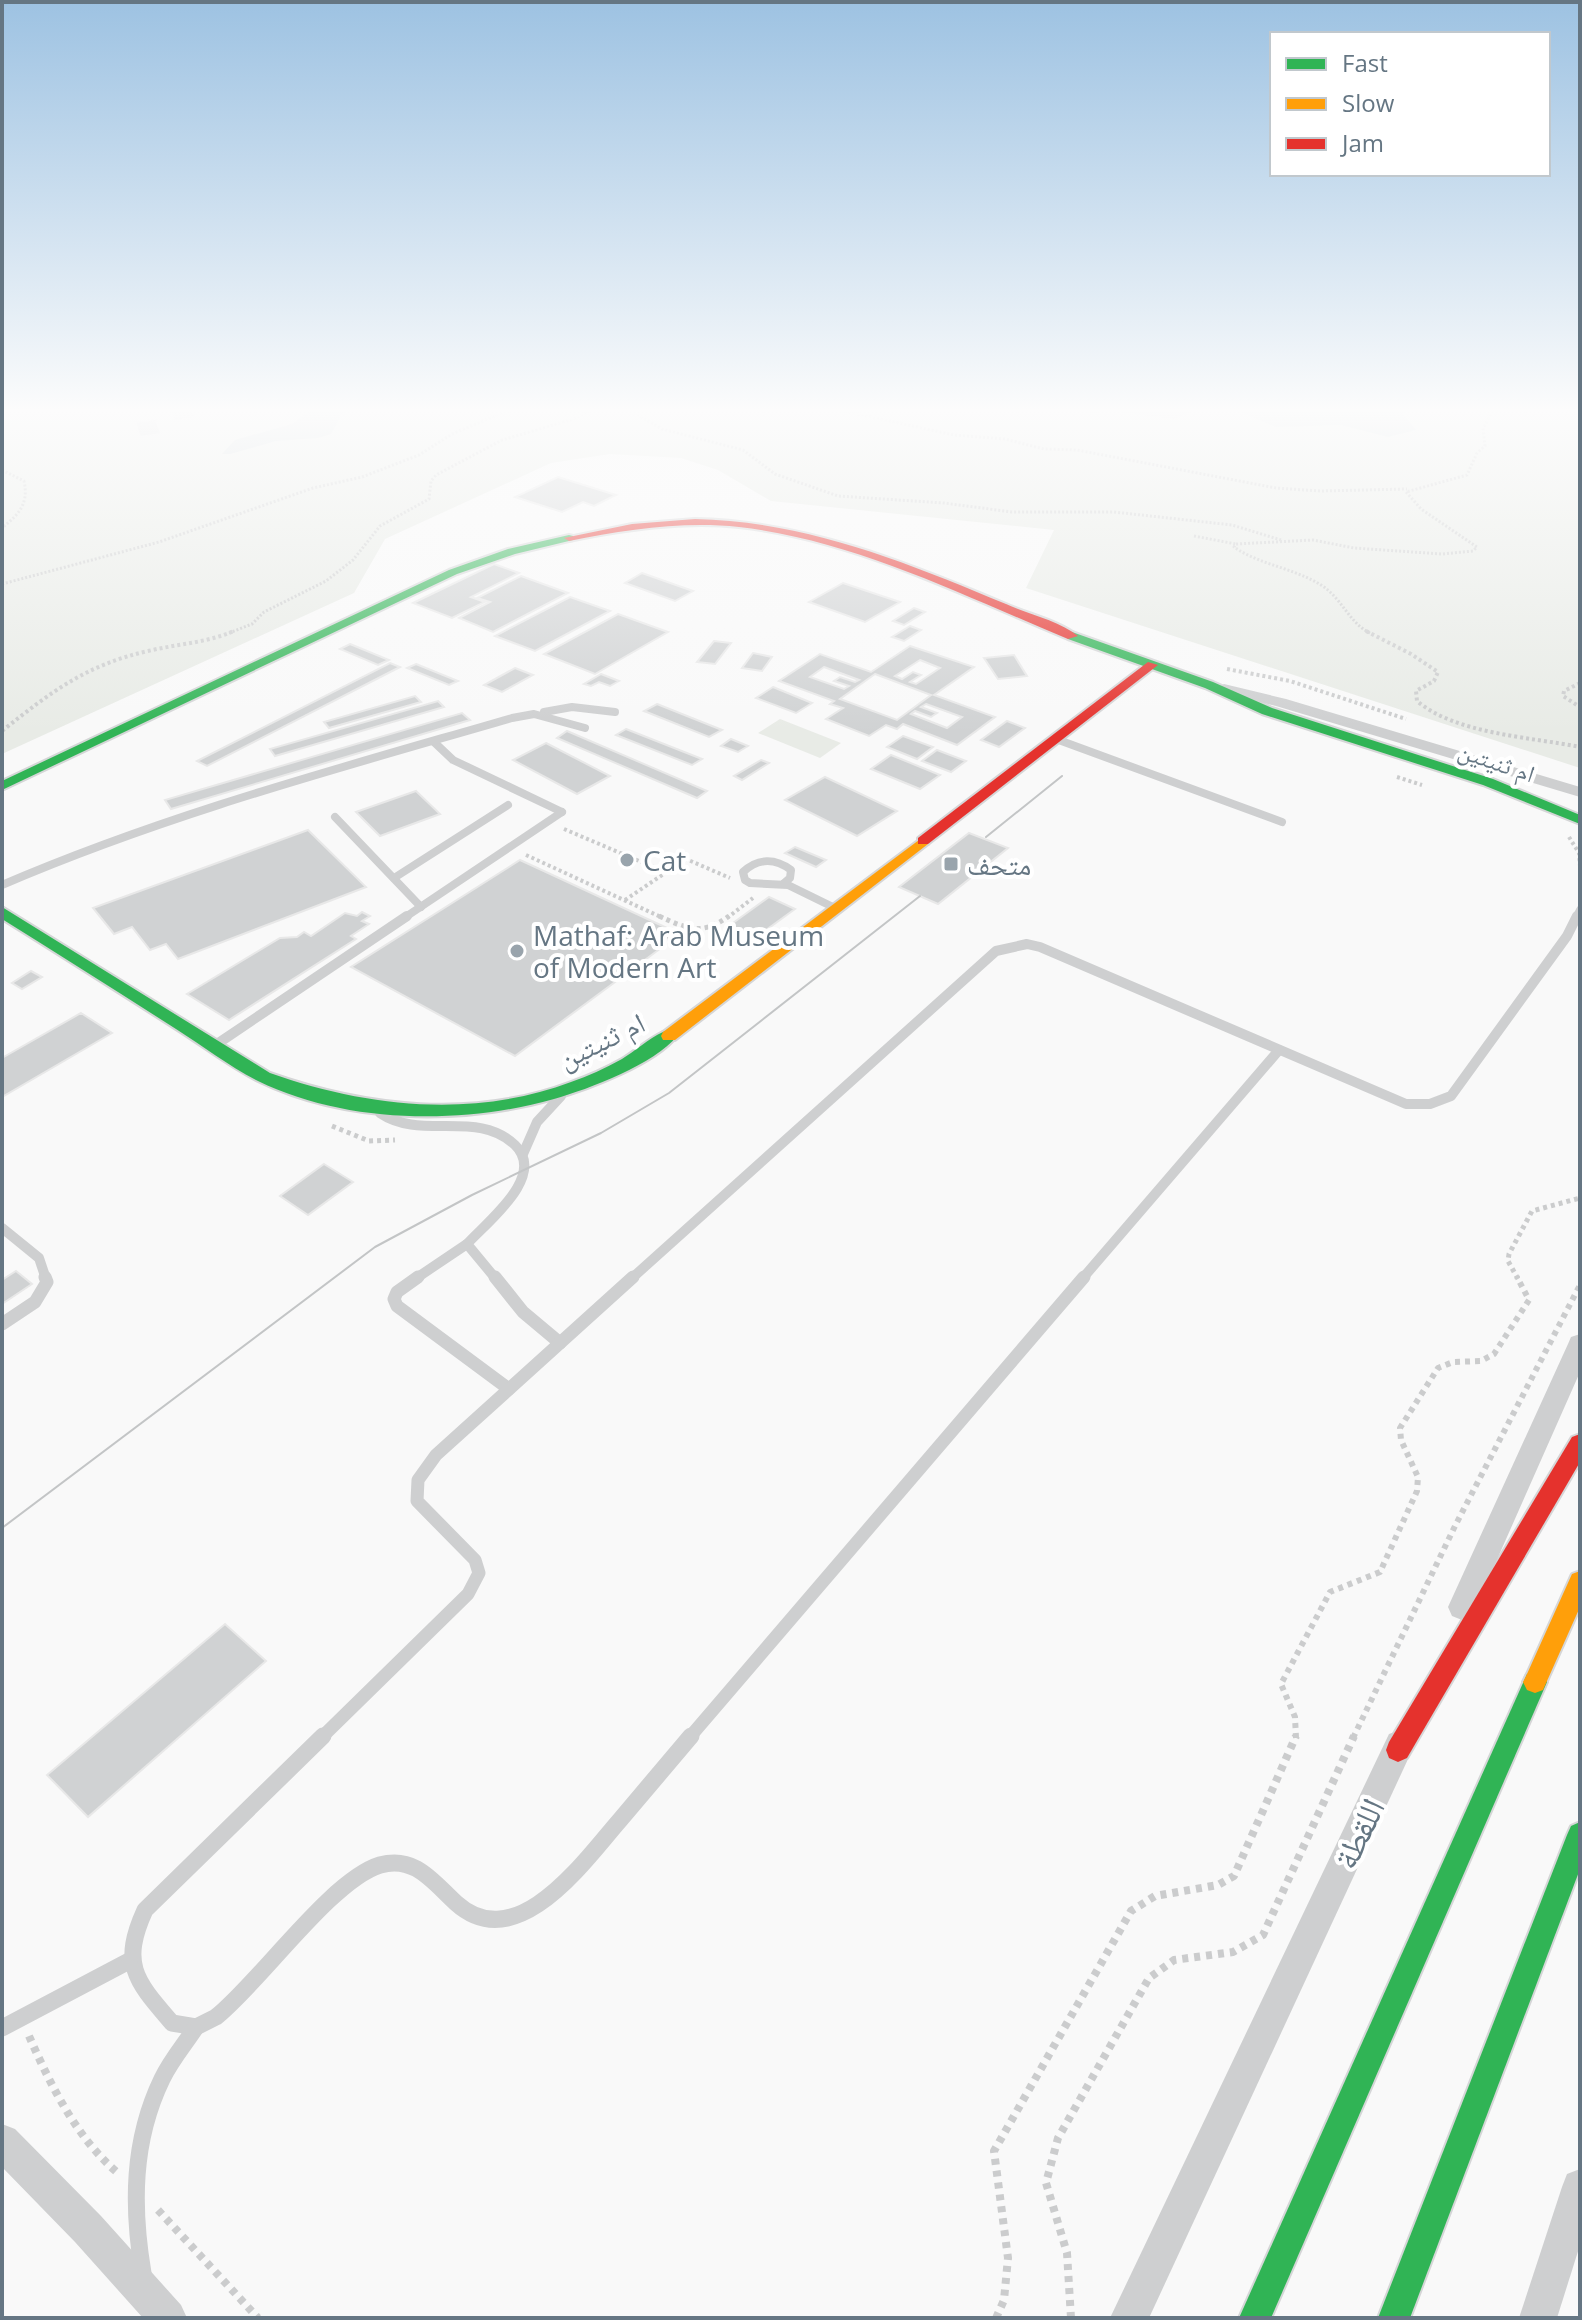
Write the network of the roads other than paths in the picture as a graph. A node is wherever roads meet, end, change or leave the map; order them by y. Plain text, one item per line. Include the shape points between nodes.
1 (1152, 665) junction
2 (615, 712) dead end
3 (534, 714) junction
4 (1312, 719) junction
5 (1352, 724) junction
6 (585, 728) dead end
7 (1335, 734) junction
8 (1056, 739) junction
9 (434, 742) junction
10 (1400, 747) junction
11 (2, 786) edge
12 (1580, 792) edge
13 (508, 805) dead end
14 (335, 817) dead end
15 (1580, 820) edge
16 (1282, 822) dead end
17 (394, 878) junction
18 (783, 884) junction
19 (2, 885) edge
20 (421, 907) junction
21 (838, 909) junction
22 (1580, 910) edge
23 (2, 912) edge
24 (217, 1044) junction
25 (1279, 1050) junction
26 (579, 1084) junction
27 (372, 1109) junction
28 (523, 1154) junction
29 (5, 1235) edge
30 (467, 1244) junction
31 (2, 1324) edge
32 (560, 1343) junction
33 (1580, 1344) edge
34 (509, 1389) junction
35 (1580, 1443) edge
36 (1580, 1581) edge
37 (1398, 1750) junction
38 (1580, 1835) edge
39 (129, 1961) junction
40 (196, 2027) junction
41 (2, 2028) edge
42 (2, 2142) edge
43 (1580, 2187) edge
44 (157, 2306) edge
45 (1129, 2318) edge
46 (1255, 2318) edge
47 (1394, 2318) edge
48 (1538, 2318) edge

1 - 4 street, ام ثنيتين via 1267,711
1 - 8 street, ام ثنيتين
1 - 11 street, ام ثنيتين via 845,546 804,535 738,524 623,526 512,551 453,572
2 - 3 lane via 572,707
3 - 6 lane
3 - 9 lane
4 - 5 street, ام ثنيتين
4 - 7 street, ام ثنيتين
5 - 7 street via 1336,724 1331,728
5 - 10 street, ام ثنيتين
7 - 10 street, ام ثنيتين
8 - 16 lane
8 - 21 street, ام ثنيتين
9 - 19 lane via 159,824
9 - 20 lane via 453,760 562,812
10 - 12 street, ام ثنيتين
10 - 15 street, ام ثنيتين
13 - 17 lane
14 - 17 lane
17 - 20 lane
18 - 18 lane via 791,870 784,864 748,865 743,872 745,880 767,888
18 - 21 lane
20 - 24 lane
21 - 26 street, ام ثنيتين via 655,1047
22 - 25 lane via 1567,936 1456,1088 1439,1103 1406,1104
23 - 24 street, ام ثنيتين
24 - 27 street, ام ثنيتين via 265,1077
25 - 32 lane via 1040,947 1027,944 996,951
25 - 40 lane via 562,1887 537,1908 502,1917 474,1915 419,1867 401,1862 377,1865 350,1883 224,2012
26 - 27 street, ام ثنيتين via 531,1100 451,1109
26 - 28 lane via 547,1106
27 - 28 lane via 396,1123 480,1128 514,1143
28 - 30 lane via 527,1169 517,1186
29 - 31 lane via 39,1258 47,1282 35,1302
30 - 32 lane via 523,1312
30 - 34 lane via 394,1299 430,1333
32 - 34 lane
33 - 37 street, اللقطة
34 - 39 lane via 436,1455 418,1480 417,1501 473,1554 478,1581 145,1910 132,1936
35 - 37 street
36 - 46 street
37 - 45 street, اللقطة
38 - 47 street
39 - 40 lane via 140,1985 172,2023
39 - 41 lane
40 - 44 lane via 162,2078 139,2140 135,2228
42 - 44 street
43 - 48 street

